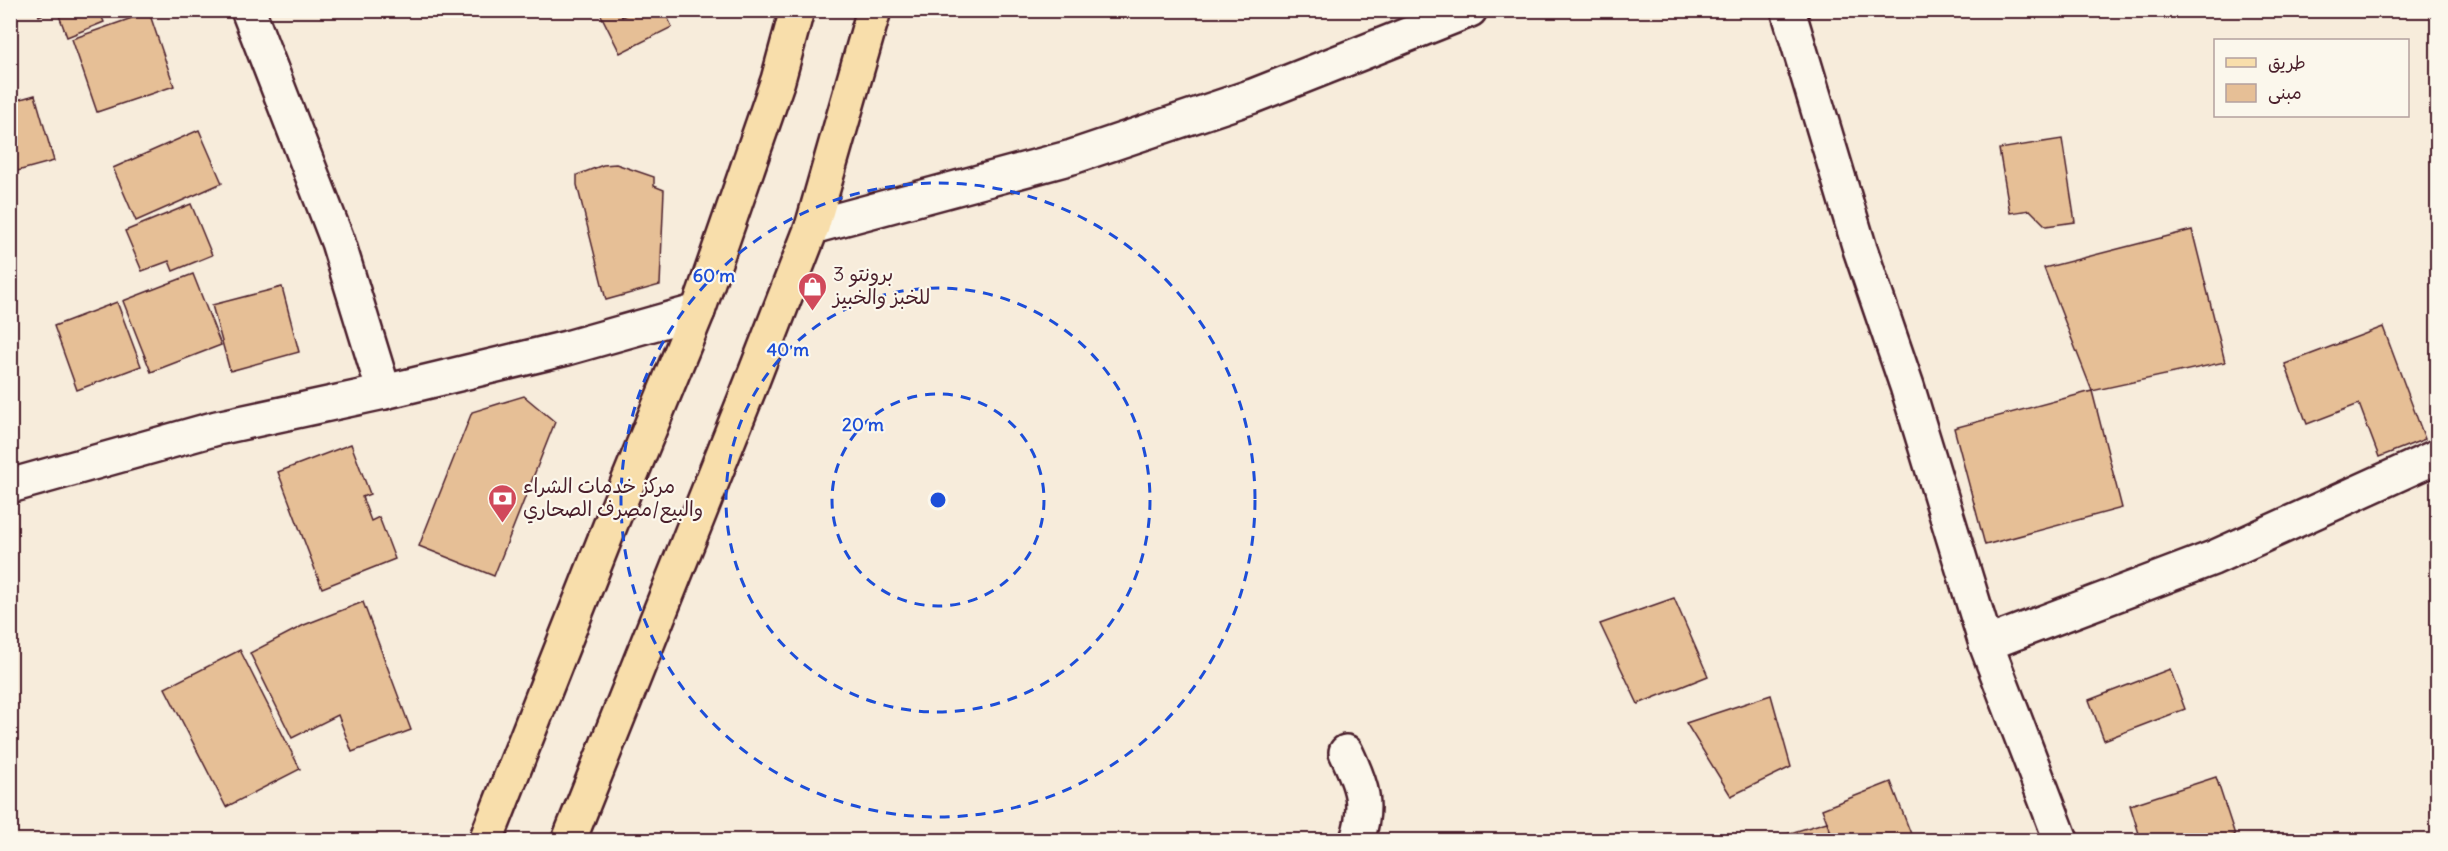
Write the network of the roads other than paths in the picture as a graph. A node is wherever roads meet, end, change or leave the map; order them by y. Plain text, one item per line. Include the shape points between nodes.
1 (248, 10) edge
2 (796, 10) edge
3 (874, 10) edge
4 (1470, 10) edge
5 (1788, 10) edge
6 (812, 227) junction
7 (698, 311) junction
8 (384, 392) junction
9 (2438, 456) edge
10 (10, 486) edge
11 (1986, 644) junction
12 (1346, 752) dead end
13 (486, 840) edge
14 (569, 840) edge
15 (1356, 840) edge
16 (2061, 840) edge

1 - 8 street via 338,242
2 - 7 main road via 778,80
3 - 6 main road
4 - 6 street via 1253,96 1072,157
5 - 11 street
6 - 14 main road
7 - 8 street via 567,348
7 - 13 main road
8 - 10 street via 216,428
9 - 11 street via 2213,558
11 - 16 street
12 - 15 street via 1362,785 1363,821

